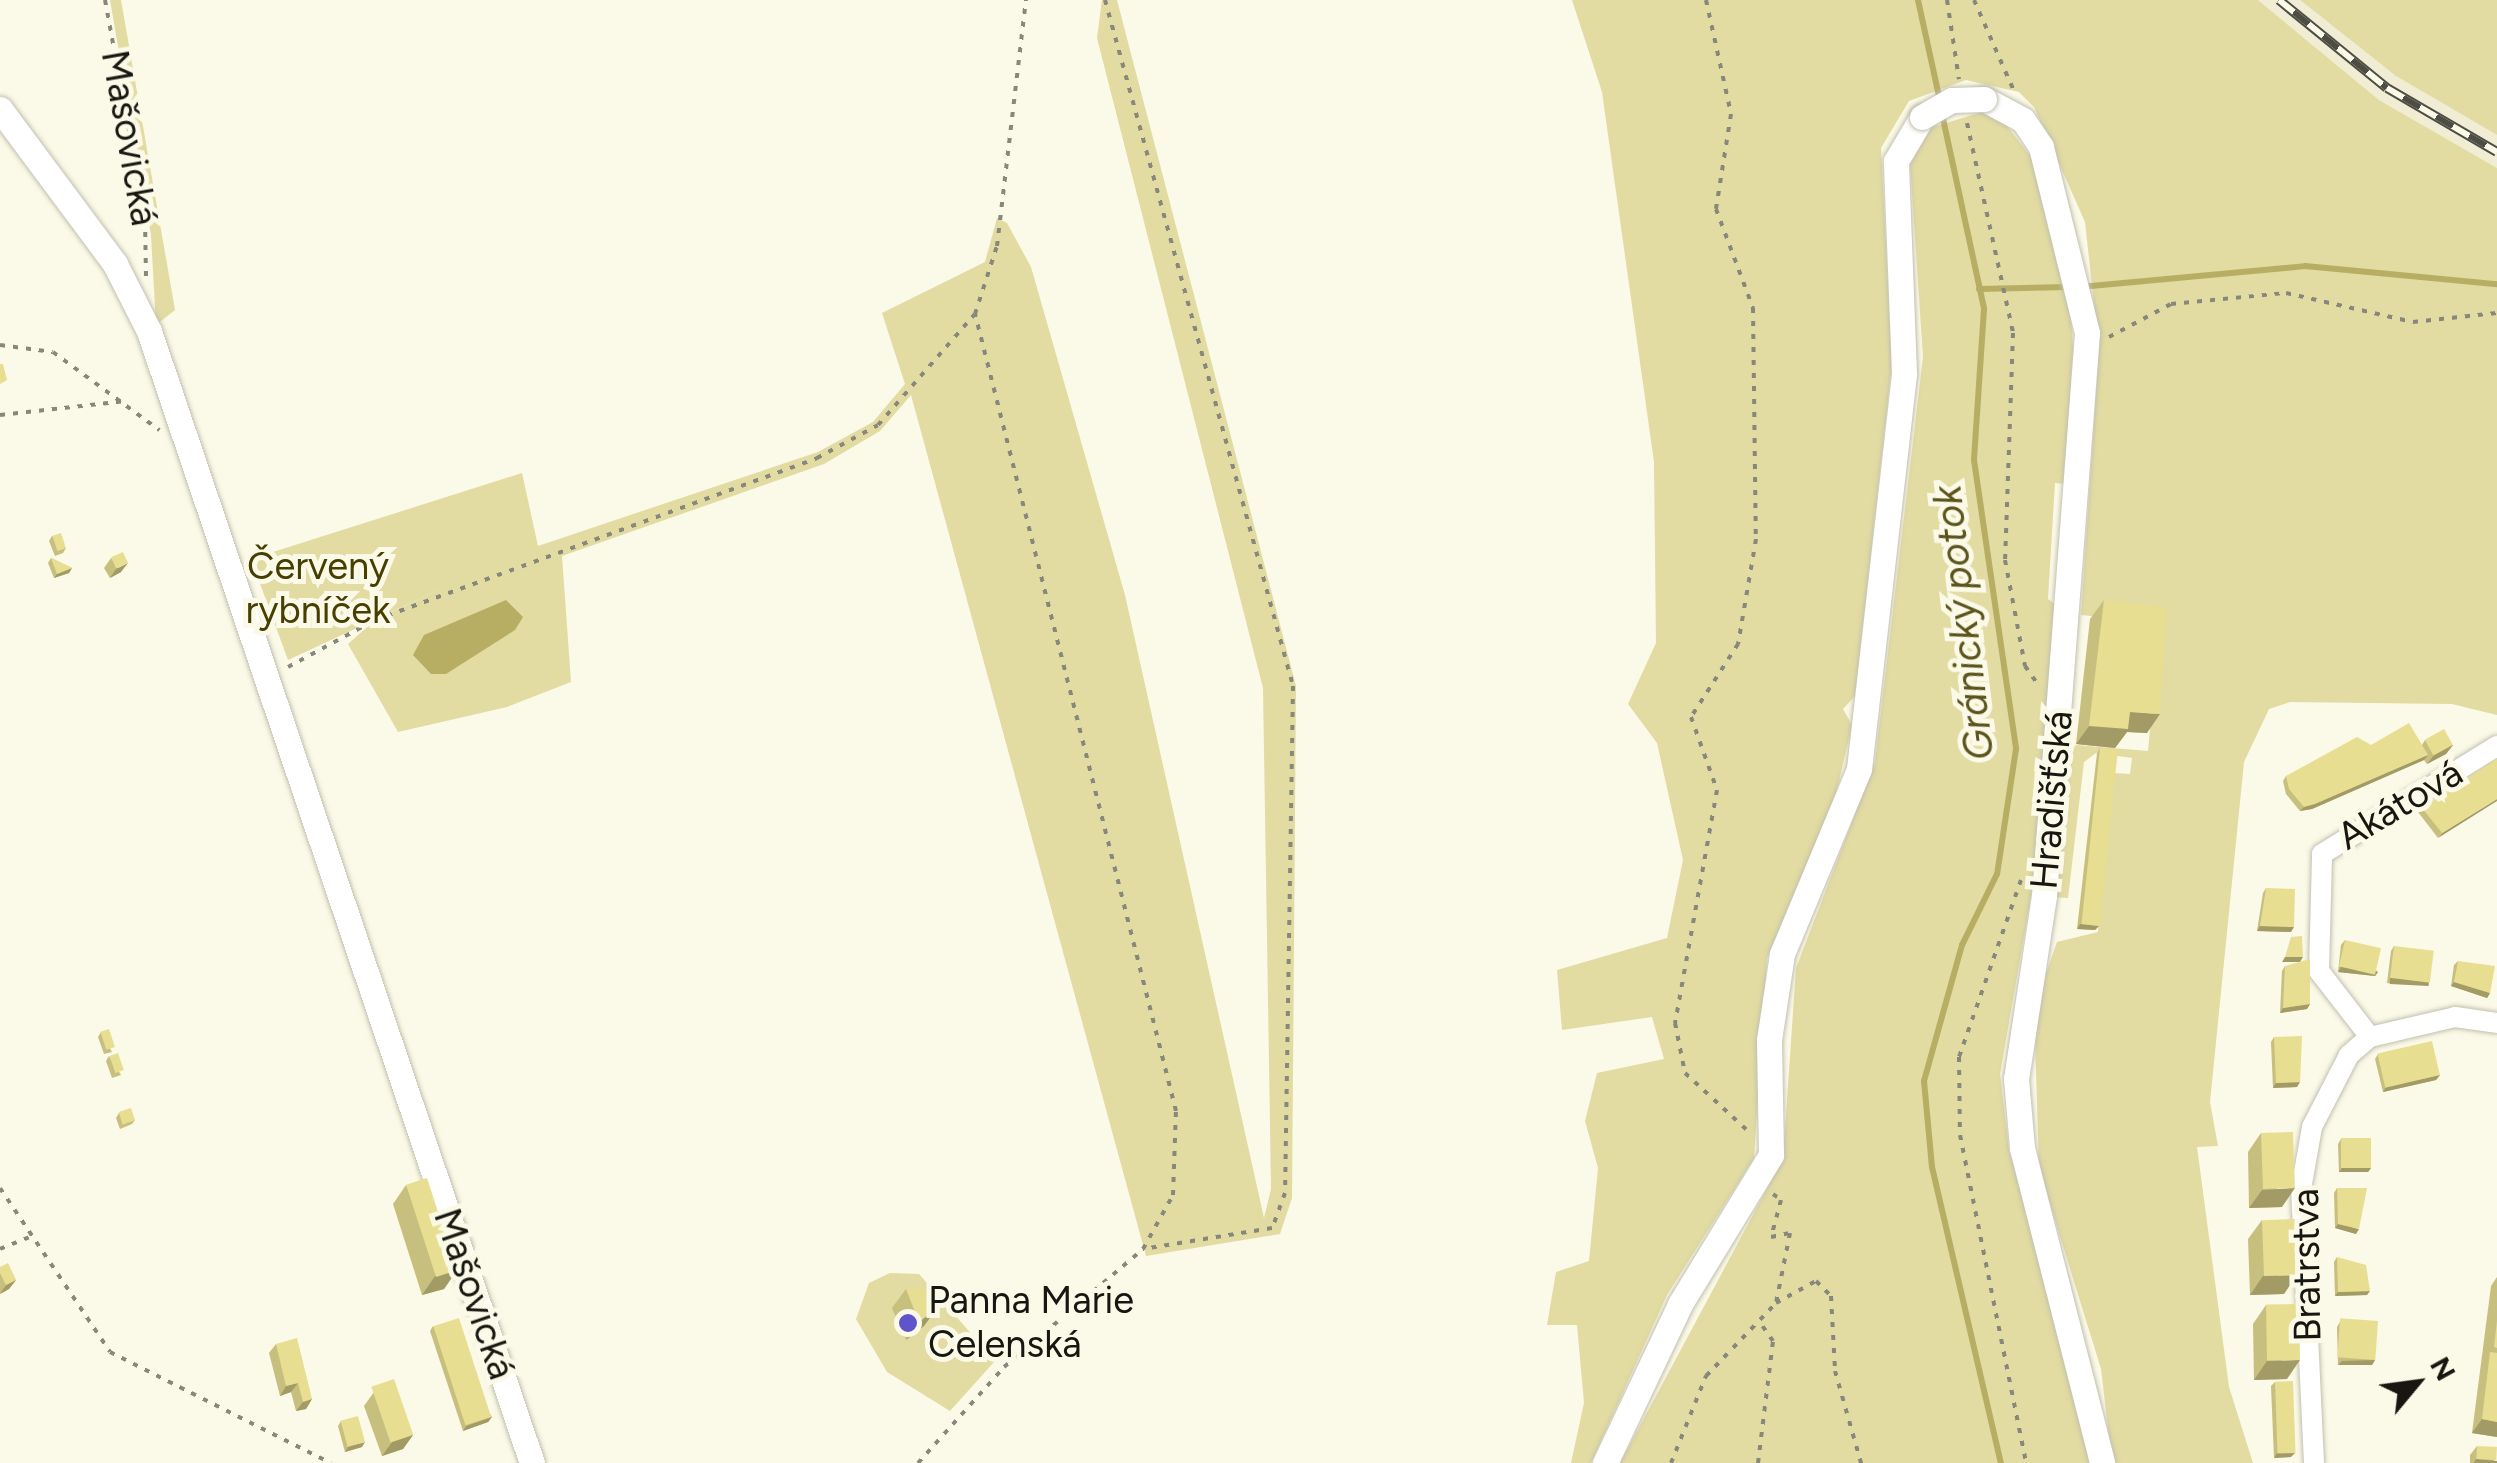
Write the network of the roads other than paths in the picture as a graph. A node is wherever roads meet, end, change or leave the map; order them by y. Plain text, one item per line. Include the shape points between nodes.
1 (0, 108) edge
2 (2497, 746) edge
3 (2497, 1023) edge
4 (2370, 1038) junction
5 (532, 1463) edge
6 (1606, 1463) edge
7 (2102, 1463) edge
8 (2314, 1463) edge

1 - 5 street, Mašovická via 133,294
2 - 4 street, Akátová via 2322,854 2319,971
3 - 4 street via 2455,1017
4 - 8 street, Bratrstva via 2349,1055 2312,1127 2301,1188
6 - 7 street, Hradišťská, bridge via 1680,1304 1758,1185 1775,1127 1770,1040 1782,954 1859,769 1904,373 1896,161 1922,117 1969,97 2032,132 2072,246 2086,348 2044,896 2016,1079 2022,1148

